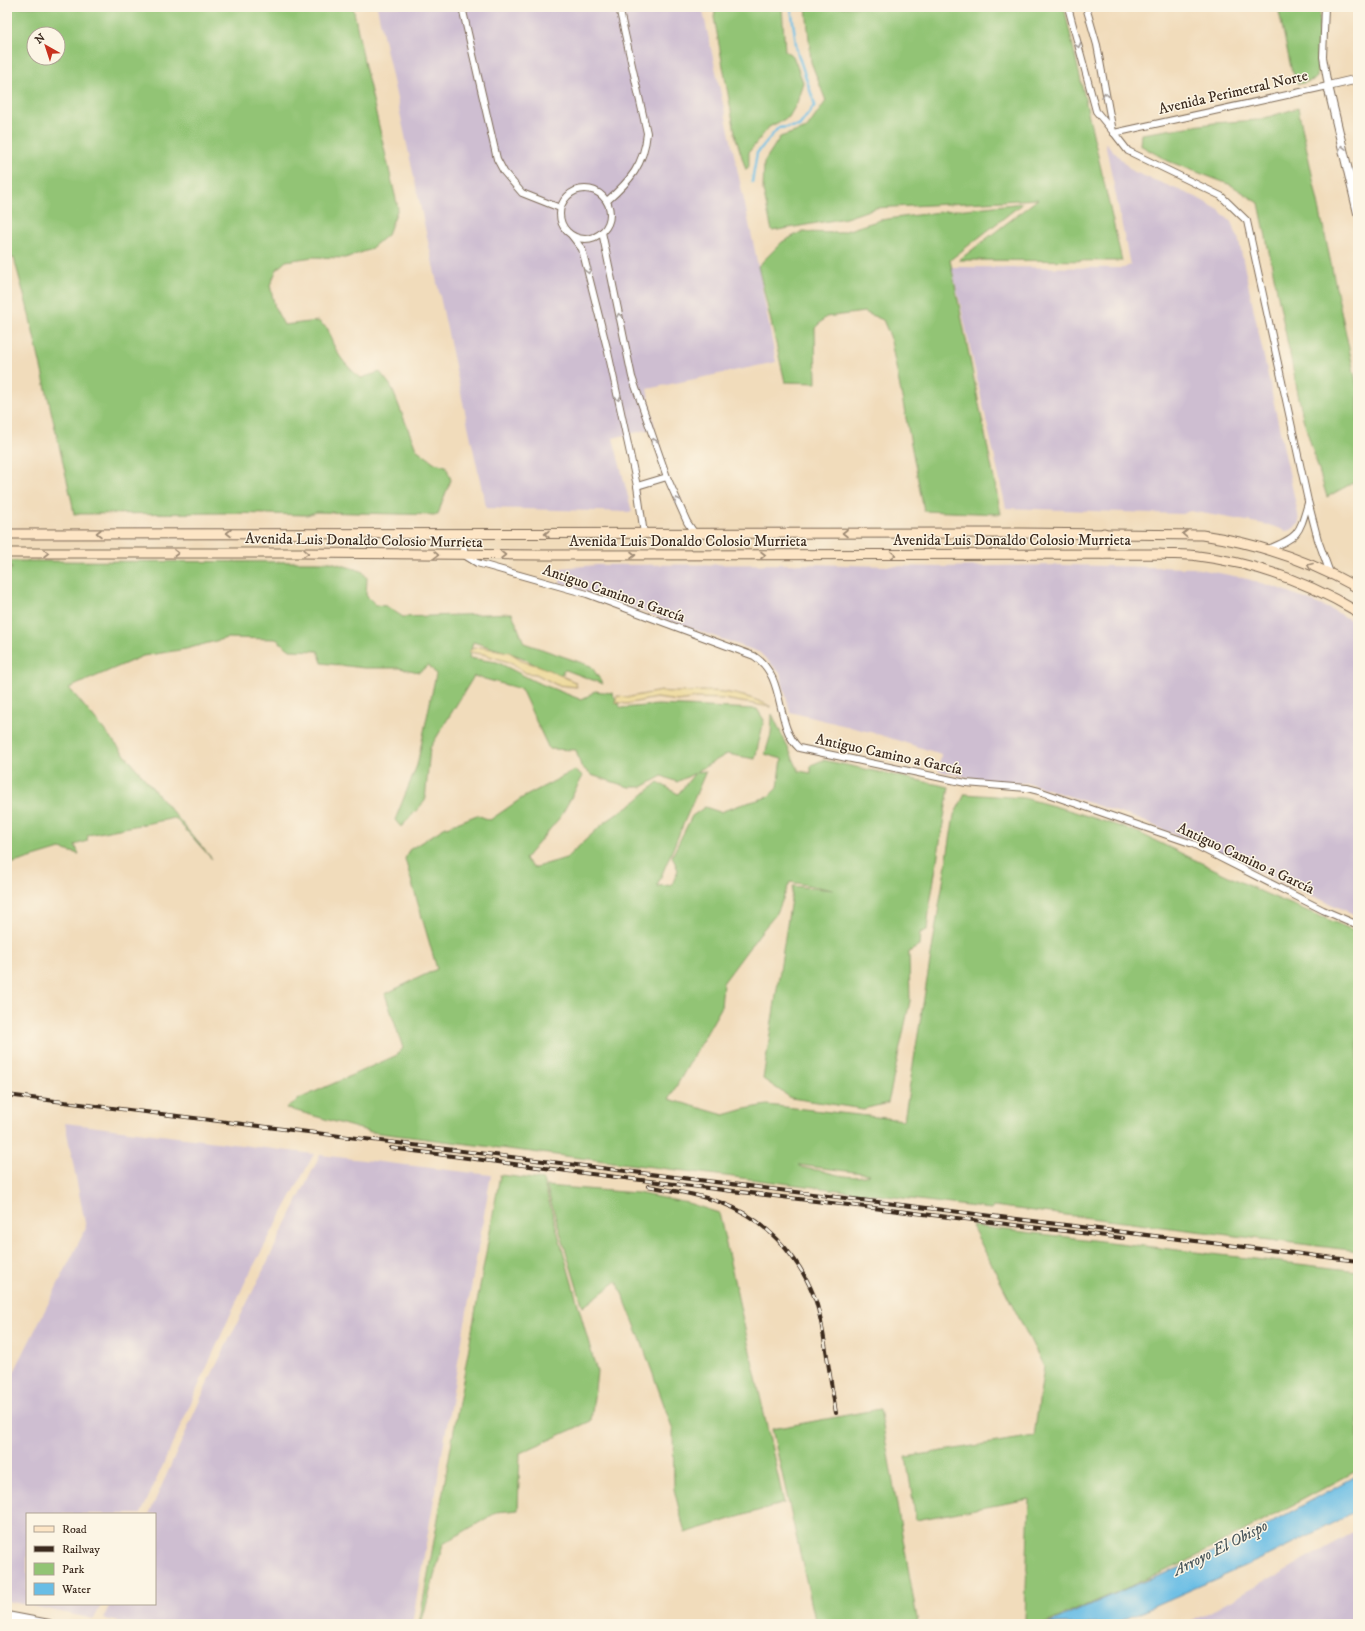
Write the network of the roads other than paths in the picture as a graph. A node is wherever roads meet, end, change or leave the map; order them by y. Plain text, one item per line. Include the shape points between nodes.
1 (462, 7) edge
2 (619, 7) edge
3 (1068, 7) edge
4 (1086, 7) edge
5 (1324, 7) edge
6 (1358, 79) edge
7 (1328, 86) junction
8 (1114, 133) junction
9 (607, 201) junction
10 (560, 208) junction
11 (1358, 213) edge
12 (602, 232) junction
13 (572, 236) junction
14 (667, 478) junction
15 (637, 486) junction
16 (1308, 501) junction
17 (1104, 533) junction
18 (7, 534) edge
19 (464, 534) junction
20 (644, 534) junction
21 (695, 534) junction
22 (1268, 549) junction
23 (7, 553) edge
24 (1103, 554) junction
25 (464, 555) junction
26 (1330, 573) junction
27 (1358, 588) edge
28 (1358, 612) edge
29 (1358, 925) edge
30 (7, 1616) edge
31 (49, 1624) edge

1 - 10 street via 497,158 504,172 522,193
2 - 9 street via 647,133 640,164 622,188
3 -> 8 street via 1096,111
8 -> 4 street via 1097,45
5 - 7 street via 1323,57
6 - 7 street, Avenida Perimetral Norte
7 - 8 street, Avenida Perimetral Norte
11 -> 7 street
8 - 16 street via 1128,151 1221,196 1247,221
9 - 10 street via 594,190 577,190 567,197
9 - 12 street via 610,217 608,226
10 - 13 street via 562,224
12 - 13 street via 588,239
14 -> 12 street via 632,377
13 -> 15 street via 582,249 608,352
14 - 15 street
21 -> 14 street
15 - 20 street
16 - 22 street via 1301,526 1294,537
16 - 26 street
17 -> 21 main road, Avenida Luis Donaldo Colosio Murrieta
22 -> 17 main road, Avenida Luis Donaldo Colosio Murrieta via 1231,539 1202,535
17 - 24 main road
19 -> 18 main road, Avenida Luis Donaldo Colosio Murrieta
20 -> 19 main road, Avenida Luis Donaldo Colosio Murrieta
19 - 25 street
20 - 21 main road, Avenida Luis Donaldo Colosio Murrieta
26 -> 22 main road, Avenida Luis Donaldo Colosio Murrieta
23 -> 25 main road, Avenida Luis Donaldo Colosio Murrieta
25 -> 24 main road, Avenida Luis Donaldo Colosio Murrieta
24 - 28 main road, Avenida Luis Donaldo Colosio Murrieta via 1198,556 1261,569 1296,580
25 - 29 street, Antiguo Camino a García via 477,563 587,594 754,656 769,669 792,740 799,748 966,783 1039,791 1193,844
26 - 27 main road, Avenida Luis Donaldo Colosio Murrieta
30 - 31 street

